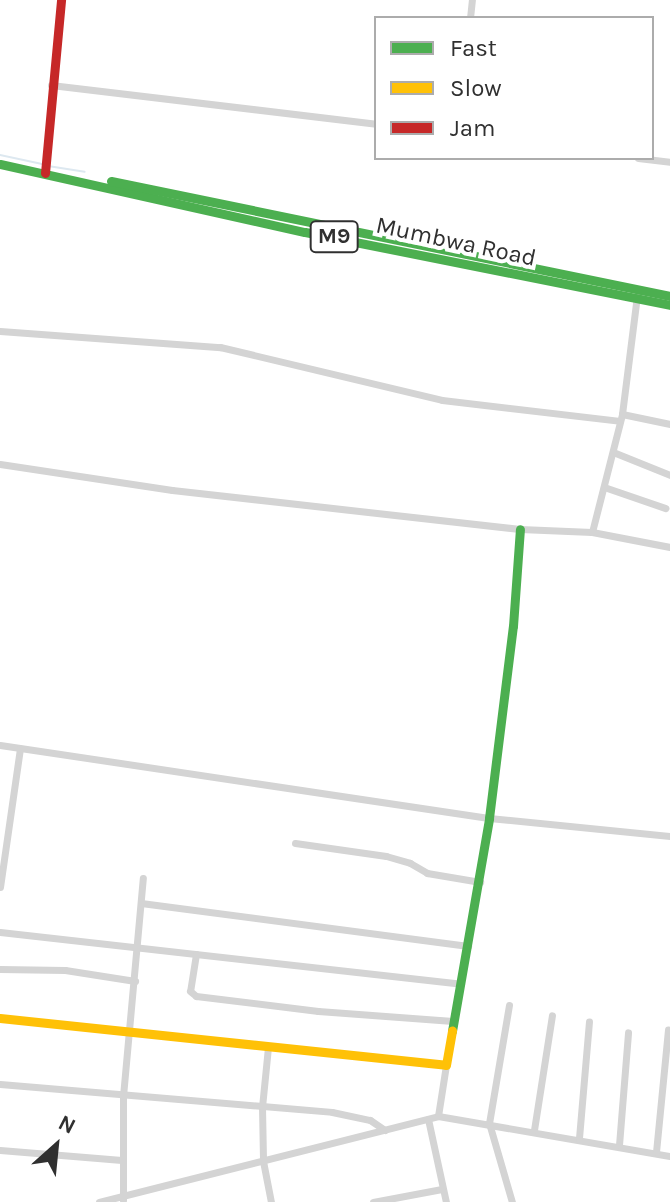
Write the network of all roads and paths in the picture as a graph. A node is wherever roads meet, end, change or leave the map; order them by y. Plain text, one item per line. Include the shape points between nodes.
1 (61, 0) edge
2 (51, 85) junction
3 (374, 124) edge
4 (0, 157) edge
5 (0, 164) edge
6 (45, 170) junction
7 (637, 295) junction
8 (670, 296) edge
9 (670, 305) edge
10 (0, 331) edge
11 (621, 418) junction
12 (670, 424) edge
13 (613, 452) junction
14 (0, 464) edge
15 (670, 475) edge
16 (604, 487) junction
17 (665, 508) dead end
18 (520, 529) junction
19 (592, 532) junction
20 (670, 547) edge
21 (0, 745) edge
22 (20, 748) junction
23 (489, 818) junction
24 (670, 836) edge
25 (295, 843) dead end
26 (143, 878) dead end
27 (480, 882) junction
28 (0, 887) edge
29 (141, 903) junction
30 (0, 932) edge
31 (468, 946) junction
32 (138, 948) junction
33 (196, 954) junction
34 (0, 969) edge
35 (135, 981) junction
36 (461, 984) junction
37 (509, 1005) dead end
38 (552, 1015) dead end
39 (0, 1018) edge
40 (453, 1021) junction
41 (589, 1021) dead end
42 (668, 1030) edge
43 (129, 1031) junction
44 (628, 1032) dead end
45 (268, 1047) junction
46 (446, 1065) junction
47 (0, 1084) edge
48 (123, 1096) junction
49 (262, 1107) junction
50 (438, 1116) junction
51 (428, 1119) junction
52 (489, 1123) junction
53 (385, 1130) junction
54 (534, 1130) junction
55 (579, 1138) junction
56 (619, 1145) junction
57 (0, 1150) edge
58 (656, 1152) junction
59 (670, 1156) edge
60 (122, 1160) junction
61 (263, 1161) junction
62 (442, 1189) junction
63 (123, 1200) edge
64 (99, 1202) edge
65 (271, 1202) edge
66 (373, 1202) edge
67 (446, 1202) edge
68 (512, 1202) edge

1 - 2 street
2 - 3 street
2 - 6 street
4 - 6 street, Mumbwa Road / M9
5 - 6 street, Mumbwa Road / M9
6 - 7 street, Mumbwa Road / M9 via 305,232
7 - 8 street, Mumbwa Road / M9
7 - 9 street, Mumbwa Road / M9
7 - 11 street
10 - 11 street via 220,347 442,400
11 - 12 street
11 - 13 street
13 - 15 street
13 - 16 street
14 - 18 street via 172,490
16 - 17 street
16 - 19 street
18 - 19 street
18 - 23 street
19 - 20 street
21 - 22 street
22 - 23 street
22 - 28 street
23 - 24 street
23 - 27 street
25 - 27 street via 386,856 427,873
26 - 29 street
27 - 31 street
29 - 31 street
29 - 32 street
30 - 32 street
31 - 36 street
32 - 33 street
32 - 35 street
33 - 36 street
33 - 40 street via 190,991 196,996
34 - 35 street via 65,970
35 - 43 street
36 - 40 street
37 - 52 street
38 - 54 street
39 - 43 street
40 - 46 street
41 - 55 street
42 - 58 street
43 - 45 street
43 - 48 street
44 - 56 street
45 - 46 street
45 - 49 street
46 - 50 street
47 - 48 street
48 - 49 street
48 - 60 street
49 - 53 street via 332,1112 370,1120
49 - 61 street
50 - 51 street
50 - 52 street
51 - 53 street
51 - 62 street
52 - 54 street
52 - 68 street
53 - 61 street
54 - 55 street
55 - 56 street
56 - 58 street
57 - 60 street
58 - 59 street
60 - 63 street
61 - 63 street
61 - 65 street
62 - 66 street
62 - 67 street
63 - 64 street

